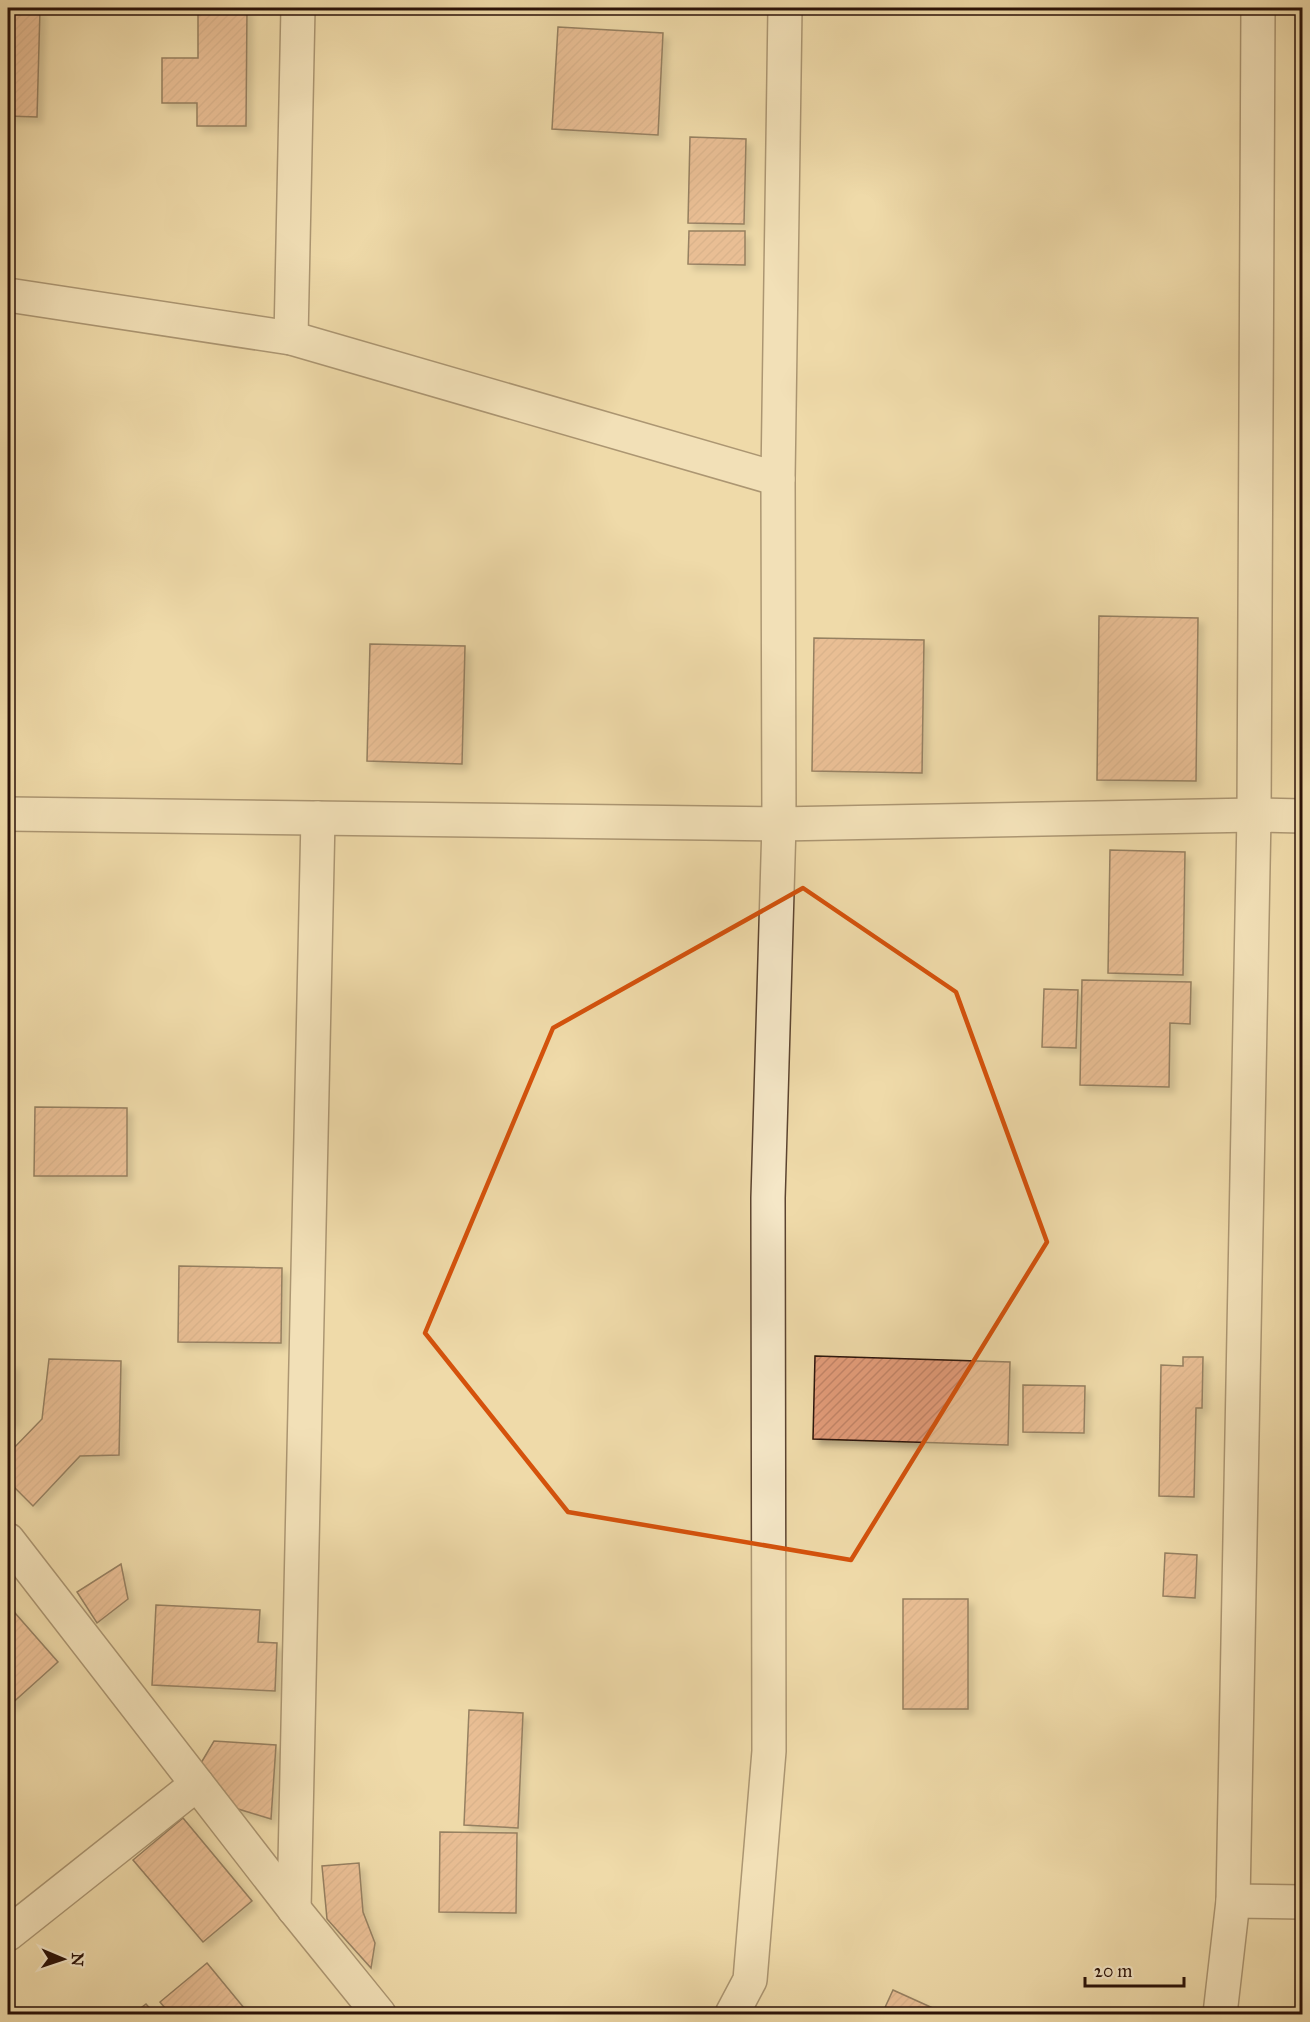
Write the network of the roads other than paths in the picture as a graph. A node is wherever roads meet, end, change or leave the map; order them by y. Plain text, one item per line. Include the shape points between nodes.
1 (298, 8) edge
2 (785, 8) edge
3 (1258, 8) edge
4 (8, 295) edge
5 (291, 338) junction
6 (778, 479) junction
7 (8, 814) edge
8 (1254, 815) junction
9 (1302, 816) edge
10 (318, 818) junction
11 (779, 824) junction
12 (10, 1548) edge
13 (197, 1784) junction
14 (1233, 1901) junction
15 (1302, 1902) edge
16 (294, 1909) junction
17 (8, 1934) edge
18 (364, 2009) edge
19 (732, 2014) edge
20 (1220, 2014) edge

1 - 5 street
2 - 6 street
3 - 8 street
4 - 5 street
5 - 6 street
6 - 11 street
7 - 10 street
8 - 9 street
8 - 11 street
8 - 14 street
10 - 11 street
10 - 16 street
11 - 19 street via 768,1198 769,1751 750,1980
12 - 13 street
13 - 16 street
13 - 17 street
14 - 15 street
14 - 20 street
16 - 18 street

